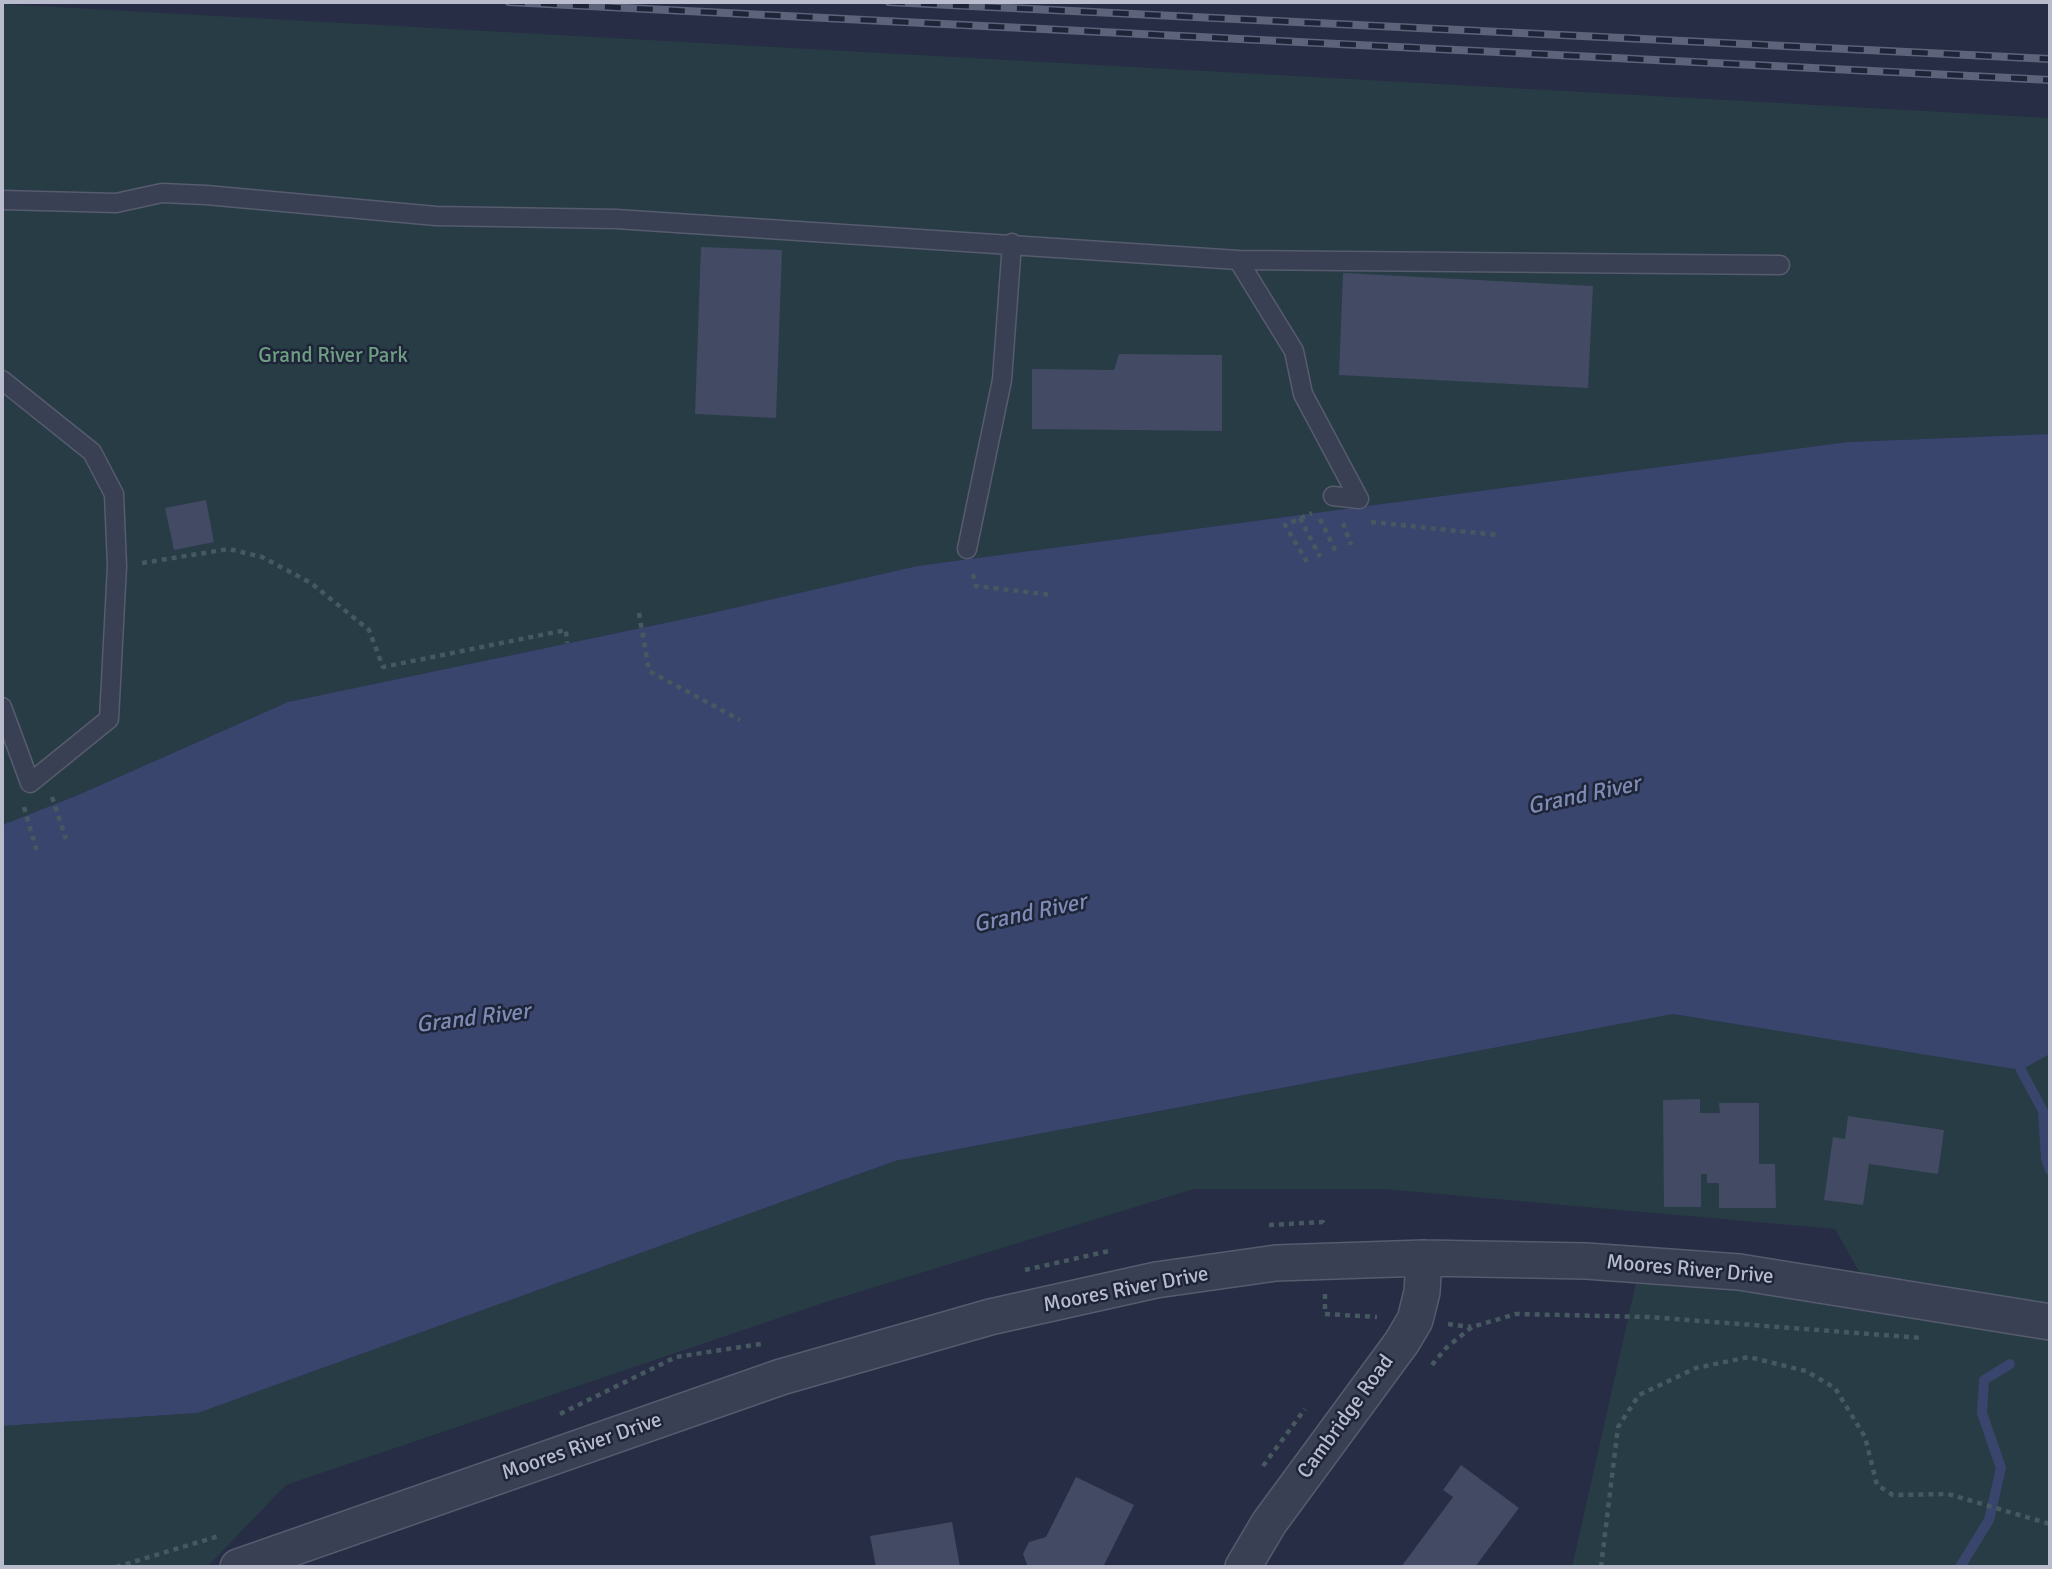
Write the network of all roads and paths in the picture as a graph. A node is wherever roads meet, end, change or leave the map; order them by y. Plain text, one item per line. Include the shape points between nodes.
1 (2, 200) edge
2 (1012, 243) junction
3 (1238, 260) junction
4 (1780, 265) dead end
5 (2, 380) edge
6 (1333, 496) dead end
7 (1359, 499) junction
8 (1300, 519) junction
9 (1497, 535) dead end
10 (967, 550) joint
11 (1336, 552) dead end
12 (1320, 557) dead end
13 (1307, 562) dead end
14 (117, 566) junction
15 (1053, 595) dead end
16 (639, 613) dead end
17 (567, 643) dead end
18 (2, 707) edge
19 (740, 720) dead end
20 (34, 792) junction
21 (66, 839) dead end
22 (37, 852) dead end
23 (1424, 1258) junction
24 (1324, 1260) junction
25 (1379, 1317) dead end
26 (2050, 1322) edge
27 (1929, 1336) dead end
28 (1429, 1370) dead end
29 (2050, 1524) edge
30 (238, 1567) edge
31 (1243, 1567) edge
32 (1601, 1567) edge

1 - 2 lane via 116,203 162,193 436,216 616,219
2 - 3 lane
2 - 10 lane via 1002,380
3 - 4 lane
3 - 7 lane via 1294,351 1303,394
5 - 14 lane via 92,452 114,494
6 - 7 lane
7 - 9 path via 1372,523
8 - 11 path via 1316,511
8 - 12 path
8 - 13 path via 1285,525
10 - 15 path via 976,586
14 - 17 path via 229,550 262,557 311,583 369,630 383,667 566,630
14 - 20 lane via 109,719
16 - 19 path via 649,671
18 - 20 lane
20 - 21 path
20 - 22 path
23 - 24 street, Moores River Drive
23 - 26 street, Moores River Drive via 1586,1261 1739,1272
23 - 31 street, Cambridge Road via 1415,1320 1269,1523
24 - 25 path via 1325,1314
24 - 30 street, Moores River Drive via 1156,1280 977,1321 781,1377
27 - 28 path via 1916,1340 1649,1317 1516,1314 1472,1327 1446,1348
29 - 32 path via 1948,1494 1894,1495 1877,1485 1864,1437 1835,1388 1806,1371 1749,1357 1696,1368 1639,1395 1618,1427

